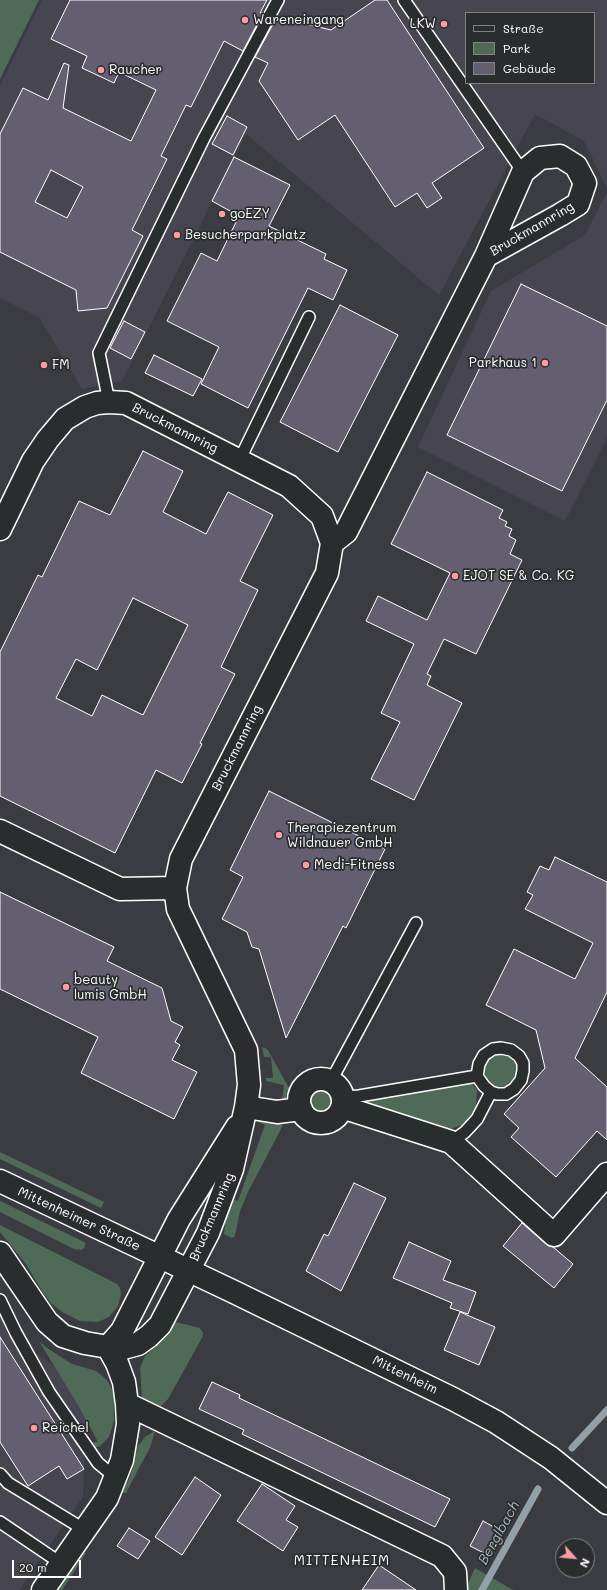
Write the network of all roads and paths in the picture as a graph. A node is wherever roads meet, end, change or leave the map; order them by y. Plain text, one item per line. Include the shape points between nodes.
1 (278, 0) edge
2 (404, 0) edge
3 (523, 172) junction
4 (486, 256) junction
5 (309, 317) dead end
6 (109, 402) junction
7 (239, 461) junction
8 (0, 529) edge
9 (332, 543) junction
10 (0, 831) edge
11 (175, 888) junction
12 (416, 923) dead end
13 (477, 1076) junction
14 (491, 1092) junction
15 (339, 1095) junction
16 (301, 1108) junction
17 (245, 1112) junction
18 (451, 1142) junction
19 (607, 1174) edge
20 (0, 1181) edge
21 (0, 1253) edge
22 (159, 1256) junction
23 (189, 1270) junction
24 (0, 1300) edge
25 (108, 1348) junction
26 (127, 1404) junction
27 (0, 1474) edge
28 (115, 1477) junction
29 (607, 1503) edge
30 (0, 1522) edge
31 (84, 1530) junction
32 (62, 1564) junction
33 (43, 1590) edge
34 (456, 1590) edge

1 - 6 lane via 204,138 99,353
2 - 3 lane
3 - 4 street, Bruckmannring
3 - 4 street, Bruckmannring via 540,158 560,156 576,166 585,184 578,204
4 - 9 street, Bruckmannring via 346,532
5 - 7 lane
6 - 7 street, Bruckmannring via 126,403
6 - 8 street, Bruckmannring via 85,407 65,420 48,439 33,461
7 - 9 street, Bruckmannring via 289,486 322,516
9 - 11 street, Bruckmannring via 327,573 181,858
10 - 11 street via 120,889
11 - 17 street, Bruckmannring via 178,908 246,1050 249,1085
12 - 15 lane
13 - 14 lane
13 - 14 lane via 484,1055 493,1049 511,1050 519,1056 523,1063 521,1080 506,1094
13 - 15 lane via 359,1096
14 - 18 lane via 477,1119
15 - 16 street via 336,1116 328,1122 317,1122 307,1117
15 - 16 street via 321,1079 311,1081 303,1088 299,1098
15 - 18 street
16 - 17 street via 277,1112
17 - 22 street, Bruckmannring
17 - 23 street, Bruckmannring via 232,1169 208,1233
18 - 19 street via 554,1234
20 - 22 street, Mittenheimer Straße
21 - 25 street via 47,1322 63,1336
22 - 23 street, Mittenheimer Straße
22 - 25 street via 122,1331
23 - 25 street via 160,1325 149,1336 138,1344
23 - 29 street, Mittenheim via 496,1422 551,1458
24 - 28 lane via 49,1392 98,1463
25 - 26 street via 117,1362 124,1382
26 - 28 street via 128,1424 122,1460
26 - 34 street via 442,1556 455,1572
27 - 31 lane via 8,1483
28 - 31 street via 107,1498
30 - 32 lane
31 - 32 street
32 - 33 street

